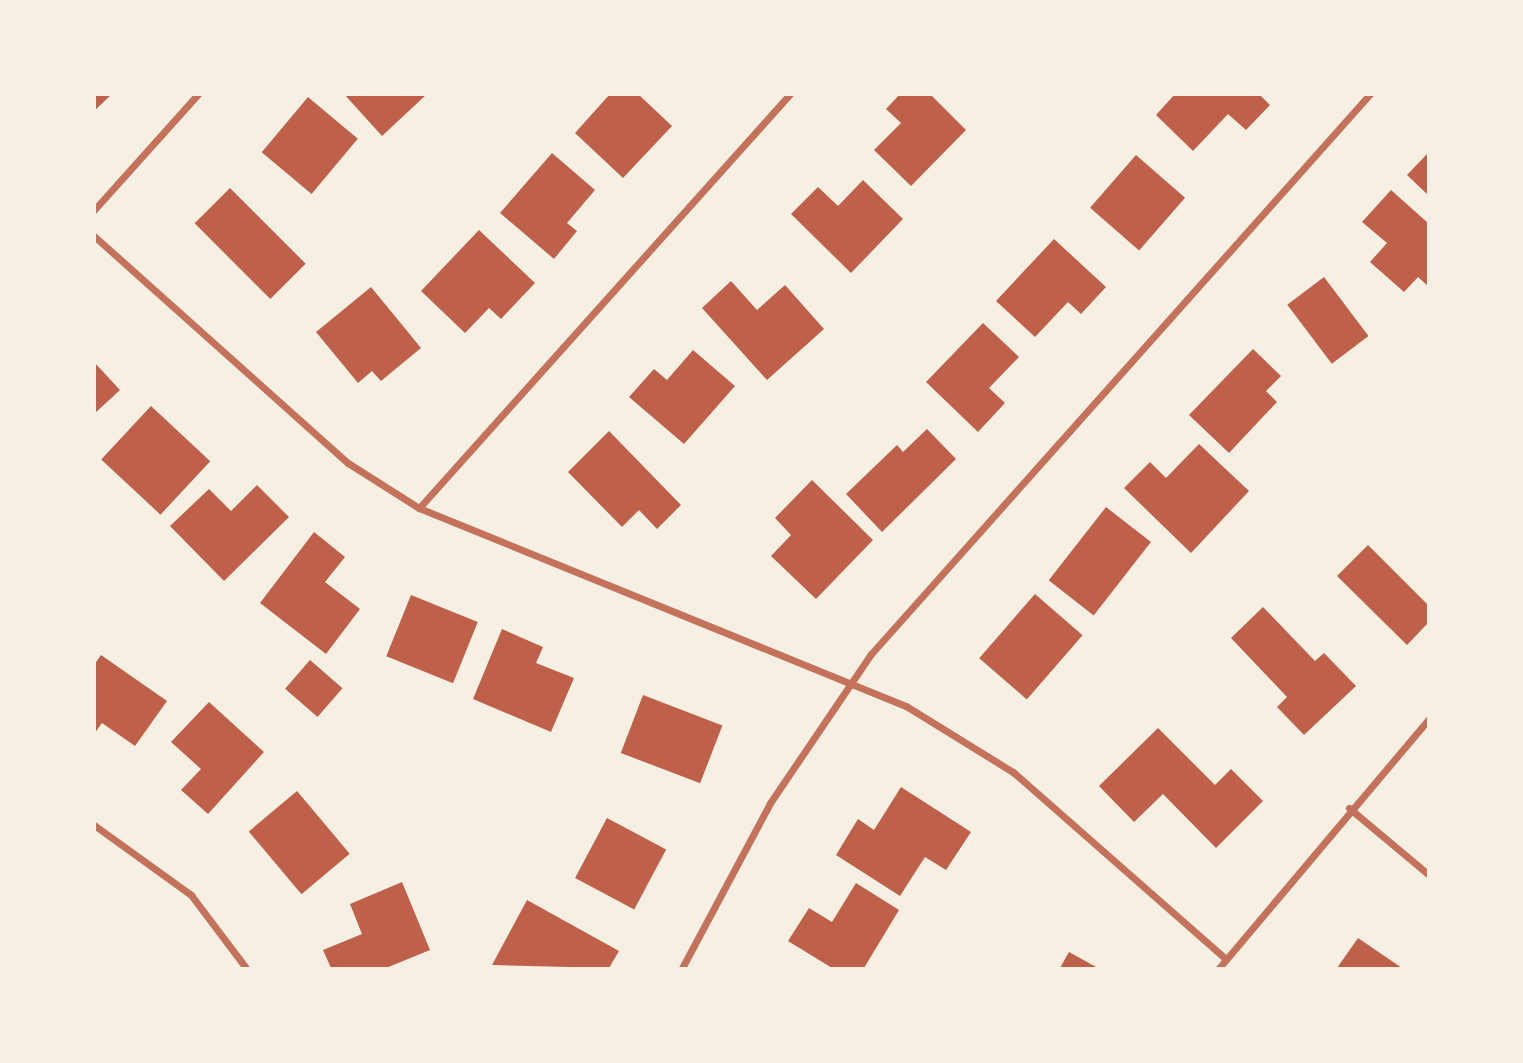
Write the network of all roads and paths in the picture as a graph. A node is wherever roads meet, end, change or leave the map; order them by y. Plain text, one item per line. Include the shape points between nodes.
1 (198, 94) edge
2 (790, 94) edge
3 (1370, 94) edge
4 (94, 210) edge
5 (94, 236) edge
6 (419, 508) junction
7 (850, 687) junction
8 (1429, 720) edge
9 (1349, 808) junction
10 (94, 825) edge
11 (1429, 874) edge
12 (1225, 958) junction
13 (246, 968) edge
14 (682, 968) edge
15 (1219, 968) edge

1 - 4 street
2 - 6 street
3 - 7 street via 871,654
5 - 6 street via 348,463
6 - 7 street
7 - 12 street via 906,706 1013,772
7 - 14 street via 770,803
8 - 9 street
9 - 11 street
9 - 12 street
10 - 13 street via 191,895
12 - 15 street

